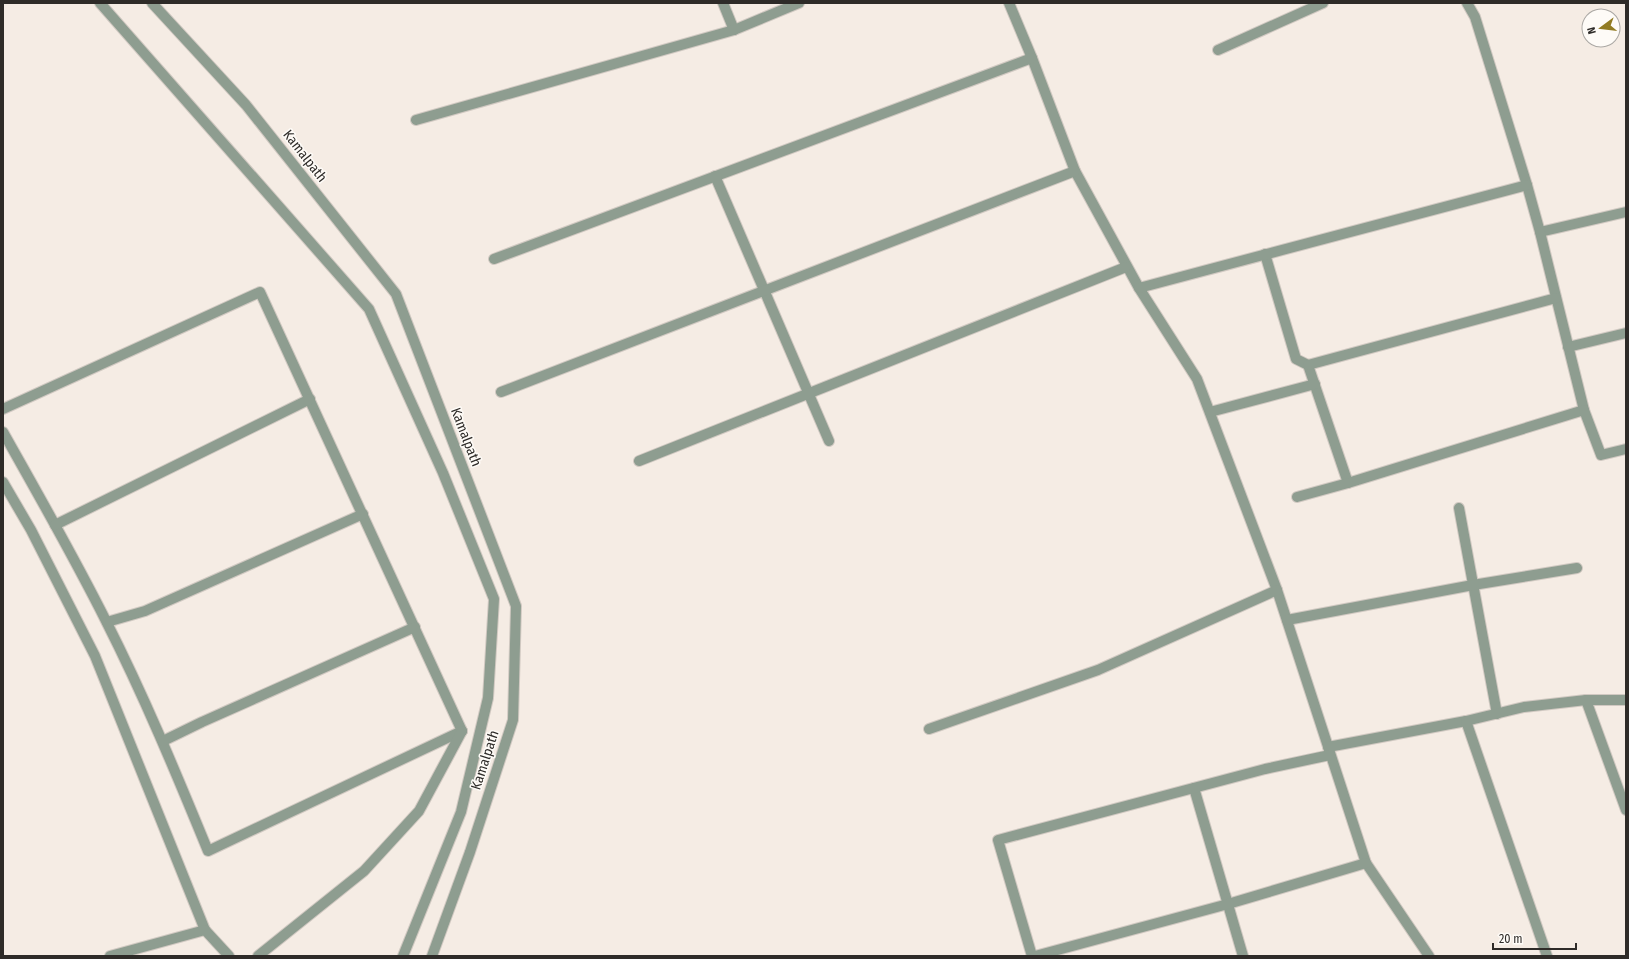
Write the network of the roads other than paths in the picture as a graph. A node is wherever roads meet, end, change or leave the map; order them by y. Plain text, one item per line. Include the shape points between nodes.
1 (100, 3) edge
2 (152, 3) edge
3 (723, 3) edge
4 (799, 3) edge
5 (1009, 3) edge
6 (1323, 3) edge
7 (1467, 3) edge
8 (734, 30) junction
9 (1218, 50) dead end
10 (1032, 58) junction
11 (416, 120) dead end
12 (1075, 171) junction
13 (715, 176) junction
14 (1527, 185) junction
15 (1626, 212) edge
16 (1540, 232) junction
17 (1265, 254) junction
18 (494, 259) dead end
19 (1126, 266) junction
20 (1139, 288) junction
21 (764, 290) junction
22 (1556, 298) junction
23 (1626, 333) edge
24 (1568, 347) junction
25 (1308, 365) junction
26 (1315, 384) junction
27 (501, 392) dead end
28 (809, 394) junction
29 (310, 399) junction
30 (3, 409) edge
31 (1584, 410) junction
32 (1210, 412) junction
33 (3, 432) edge
34 (829, 441) dead end
35 (1626, 448) edge
36 (639, 462) dead end
37 (3, 482) edge
38 (1348, 483) junction
39 (1297, 497) dead end
40 (1459, 508) dead end
41 (363, 514) junction
42 (56, 524) junction
43 (1577, 568) dead end
44 (1473, 585) junction
45 (1277, 590) junction
46 (1287, 620) junction
47 (107, 622) junction
48 (415, 627) junction
49 (1586, 700) junction
50 (1626, 700) edge
51 (1497, 714) junction
52 (1466, 721) junction
53 (929, 729) dead end
54 (462, 731) junction
55 (163, 742) junction
56 (1329, 751) junction
57 (1194, 788) junction
58 (1626, 810) edge
59 (1366, 863) junction
60 (1228, 904) junction
61 (204, 930) junction
62 (110, 956) edge
63 (229, 956) edge
64 (258, 956) edge
65 (403, 956) edge
66 (432, 956) edge
67 (1034, 956) edge
68 (1243, 956) edge
69 (1429, 956) edge
70 (1547, 956) edge

1 - 65 street via 369,309 443,473 494,599 488,698 460,812
2 - 66 street, Kamalpath via 246,105 396,294 516,606 513,720 470,852
3 - 8 street
4 - 8 street
5 - 10 street
6 - 9 street
7 - 14 street via 1475,17
8 - 11 street
10 - 12 street
10 - 13 street
12 - 19 street
12 - 21 street
13 - 18 street
13 - 21 street
14 - 16 street
14 - 17 street
15 - 16 street
16 - 22 street
17 - 20 street
17 - 25 street via 1296,359
19 - 20 street
19 - 28 street
20 - 32 street via 1197,378
21 - 27 street
21 - 28 street
22 - 24 street
22 - 25 street
23 - 24 street
24 - 31 street
25 - 26 street
26 - 32 street
26 - 38 street
28 - 34 street
28 - 36 street
29 - 30 street via 260,292
29 - 41 street
29 - 42 street
31 - 35 street via 1601,455
31 - 38 street
32 - 45 street
33 - 42 street
37 - 61 street via 31,530 95,656
38 - 39 street
40 - 44 street
41 - 47 street via 145,611
41 - 48 street
42 - 47 street
43 - 44 street
44 - 46 street
44 - 51 street
45 - 46 street
45 - 53 street via 1098,670
46 - 56 street
47 - 55 street
48 - 54 street
48 - 55 street via 202,722
49 - 50 street
49 - 51 street via 1524,707
49 - 58 street
51 - 52 street
52 - 56 street
52 - 70 street
54 - 55 street via 208,851
54 - 64 street via 419,811 364,871
56 - 57 street
56 - 59 street
57 - 60 street
57 - 67 street via 998,840
59 - 60 street
59 - 69 street
60 - 67 street
60 - 68 street
61 - 62 street
61 - 63 street

